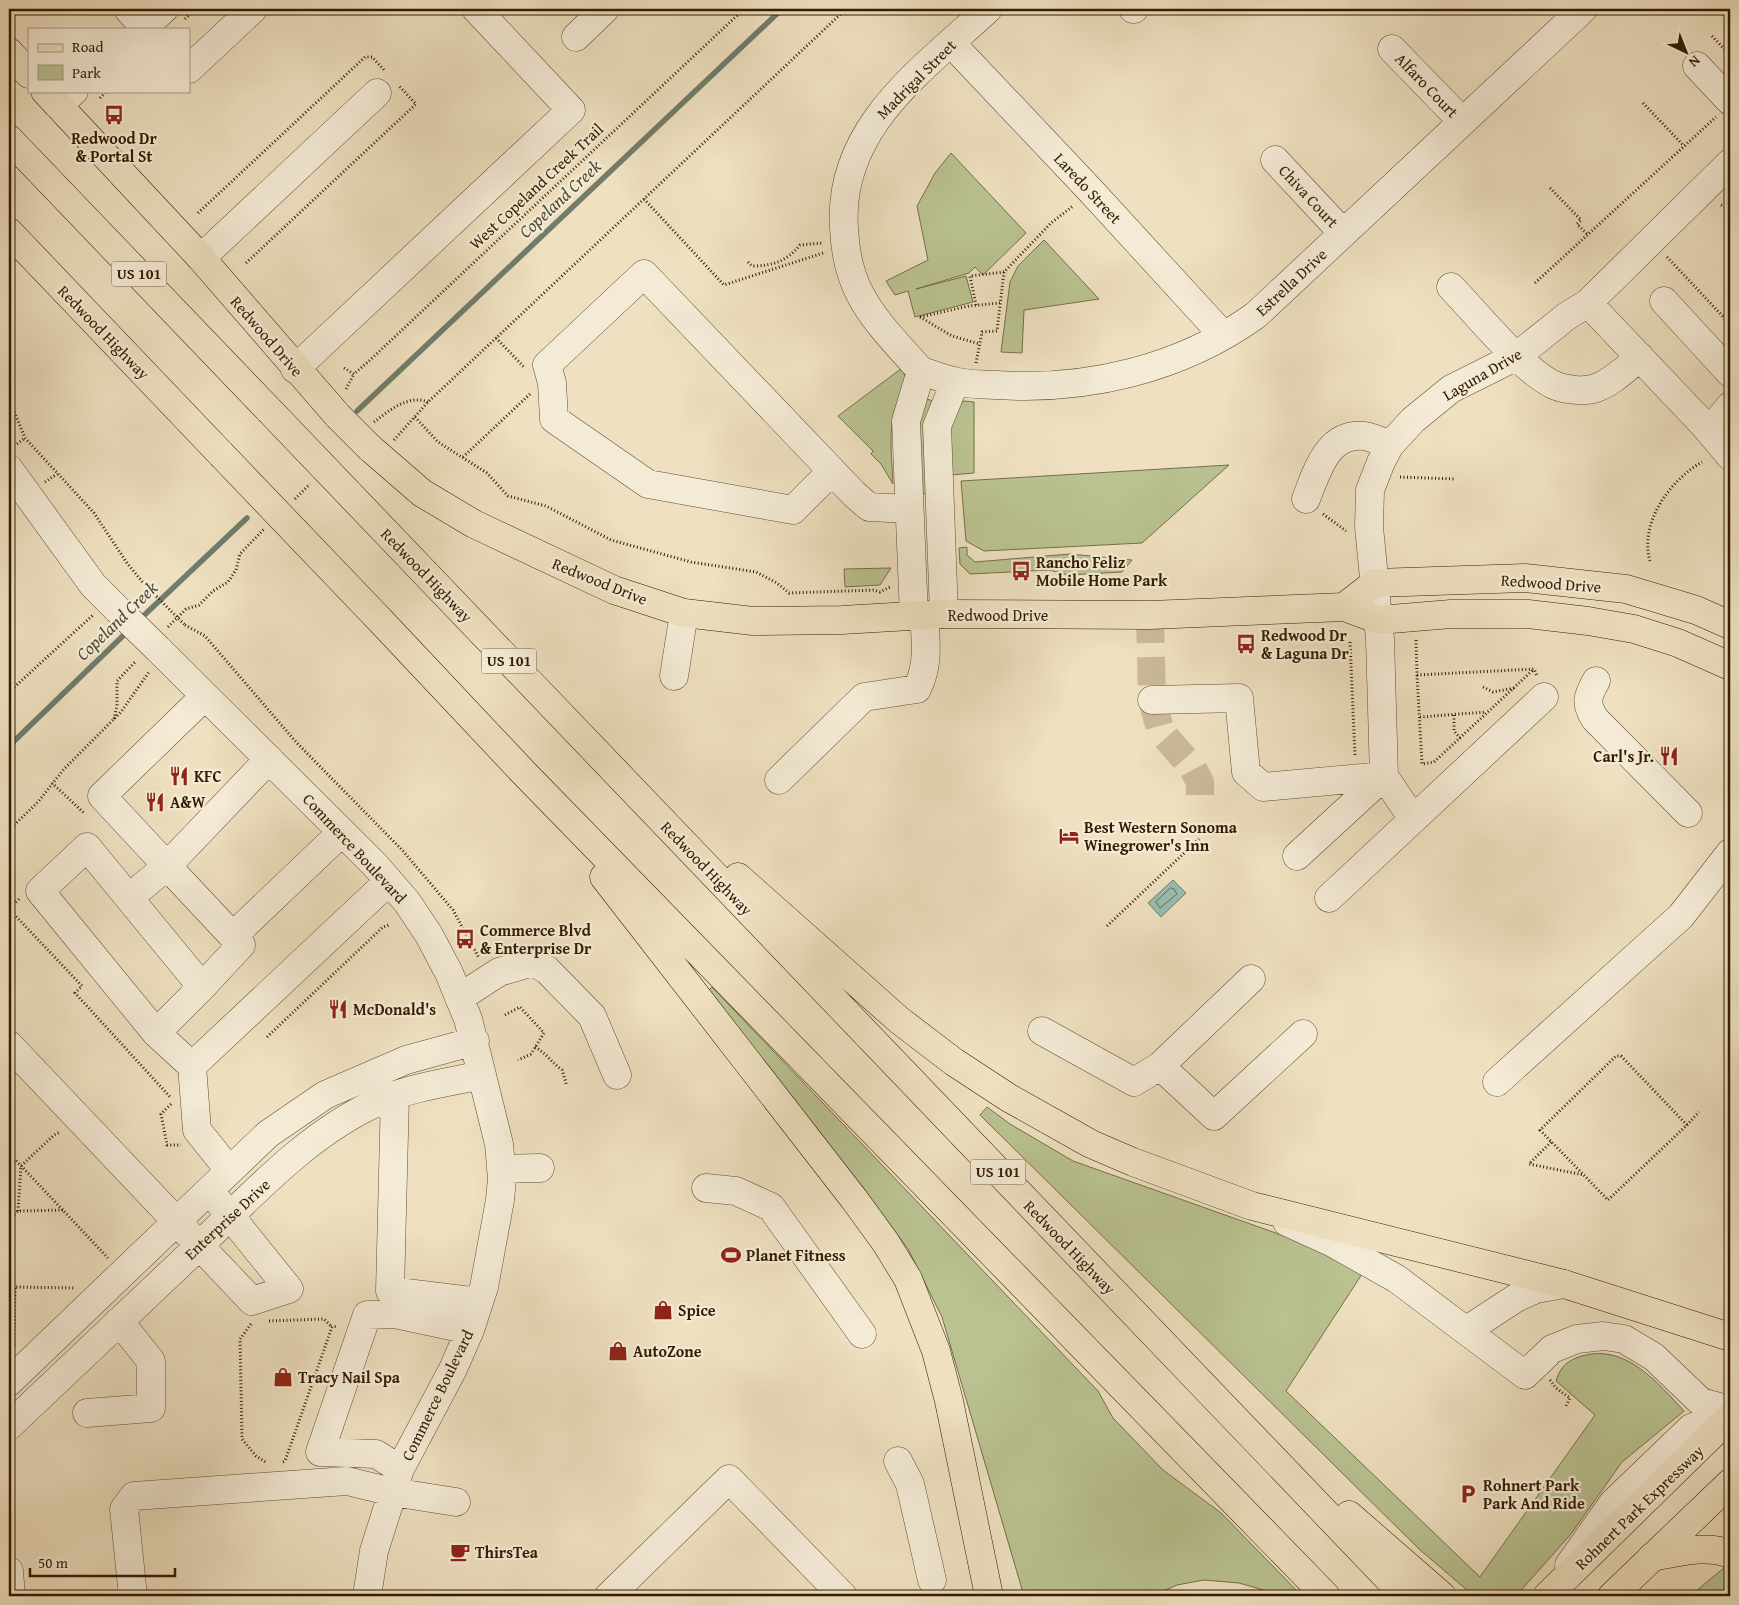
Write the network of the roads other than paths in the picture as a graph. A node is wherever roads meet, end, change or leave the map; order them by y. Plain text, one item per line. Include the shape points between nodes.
1 (252, 9) edge
2 (476, 9) edge
3 (606, 9) edge
4 (988, 9) edge
5 (1579, 10) edge
6 (576, 37) dead end
7 (951, 43) junction
8 (1392, 49) dead end
9 (9, 52) edge
10 (1696, 66) dead end
11 (190, 68) edge
12 (28, 73) edge
13 (377, 93) dead end
14 (59, 96) edge
15 (1725, 107) edge
16 (1462, 122) junction
17 (9, 139) edge
18 (1275, 160) dead end
19 (1730, 163) edge
20 (9, 232) edge
21 (1343, 233) junction
22 (201, 258) junction
23 (1451, 287) dead end
24 (1664, 301) dead end
25 (1588, 303) junction
26 (1223, 335) junction
27 (1517, 356) junction
28 (1640, 356) junction
29 (295, 369) junction
30 (921, 371) junction
31 (1730, 373) edge
32 (965, 375) junction
33 (1730, 406) edge
34 (1709, 430) junction
35 (1390, 445) junction
36 (1730, 455) edge
37 (12, 467) edge
38 (831, 472) junction
39 (1306, 499) road end
40 (909, 509) junction
41 (1375, 583) junction
42 (1344, 607) junction
43 (684, 613) junction
44 (927, 616) junction
45 (1379, 620) junction
46 (1730, 624) edge
47 (1730, 666) edge
48 (674, 676) dead end
49 (1596, 681) dead end
50 (205, 696) junction
51 (1544, 698) road end
52 (1152, 700) dead end
53 (591, 747) junction
54 (269, 759) junction
55 (524, 772) junction
56 (1384, 776) junction
57 (779, 780) dead end
58 (1688, 813) dead end
59 (1413, 820) junction
60 (342, 832) junction
61 (1730, 853) edge
62 (1297, 856) dead end
63 (167, 866) junction
64 (389, 881) junction
65 (128, 898) junction
66 (1329, 898) dead end
67 (233, 936) junction
68 (1251, 979) dead end
69 (202, 986) junction
70 (459, 998) junction
71 (1042, 1032) dead end
72 (156, 1033) junction
73 (1303, 1034) dead end
74 (475, 1041) junction
75 (9, 1044) edge
76 (192, 1066) junction
77 (1160, 1066) junction
78 (482, 1074) junction
79 (617, 1075) dead end
80 (1497, 1082) dead end
81 (395, 1095) junction
82 (540, 1168) dead end
83 (501, 1169) junction
84 (229, 1170) junction
85 (706, 1188) dead end
86 (208, 1190) junction
87 (1252, 1206) junction
88 (230, 1214) junction
89 (175, 1221) junction
90 (199, 1246) junction
91 (1564, 1284) junction
92 (479, 1302) junction
93 (119, 1321) junction
94 (470, 1330) junction
95 (1467, 1330) junction
96 (862, 1334) dead end
97 (1730, 1336) edge
98 (9, 1382) edge
99 (1226, 1410) junction
100 (87, 1413) dead end
101 (1730, 1414) edge
102 (9, 1426) edge
103 (898, 1461) dead end
104 (396, 1480) junction
105 (1730, 1483) edge
106 (456, 1502) dead end
107 (1730, 1554) edge
108 (1652, 1557) junction
109 (9, 1571) edge
110 (932, 1580) dead end
111 (11, 1596) edge
112 (133, 1596) edge
113 (367, 1596) edge
114 (609, 1596) edge
115 (843, 1596) edge
116 (989, 1596) edge
117 (1326, 1596) edge
118 (1405, 1596) edge
119 (1442, 1596) edge
120 (1547, 1596) edge
121 (1612, 1596) edge

1 - 11 street
2 - 29 street via 571,110
3 - 6 street
4 - 7 street, Madrigal Street
5 - 16 street, Estrella Drive
7 - 26 street, Laredo Street
7 - 30 street, Madrigal Street via 878,114 858,148 847,179 843,216 845,243 859,293
8 - 16 street, Alfaro Court
9 - 12 main road
10 - 15 street
13 - 22 street
14 - 22 main road, Redwood Drive
16 - 21 street, Estrella Drive
17 - 53 main road, Redwood Highway / US 101, bridge
18 - 21 street, Chiva Court
19 - 25 street, Laguna Drive
20 - 55 main road, Redwood Highway, bridge
21 - 26 street, Estrella Drive via 1256,315
22 - 29 main road, Redwood Drive
23 - 27 street
24 - 31 street
25 - 27 street, Laguna Drive
25 - 28 street
26 - 32 street, Estrella Drive via 1192,352 1150,368 1105,379 1034,386
27 - 28 street via 1555,386 1570,389 1594,389
27 - 35 street, Laguna Drive via 1451,389 1413,420
28 - 34 street
29 - 43 main road, Redwood Drive, bridge via 338,416 374,443 422,493 474,524 614,590
30 - 32 street, Estrella Drive
30 - 40 street via 906,421
32 - 44 street via 937,426
33 - 34 street
34 - 36 street
35 - 39 street via 1364,436 1343,438 1324,455
35 - 41 street, Laguna Drive via 1370,490 1369,527
37 - 50 street, Commerce Boulevard, bridge via 93,585
38 - 38 street via 793,510 648,484 554,419 552,383 547,365 644,274
38 - 40 street via 869,507
40 - 44 street
41 - 42 main road
41 - 45 street, Laguna Drive
41 - 46 main road, Redwood Drive via 1525,578 1626,589
42 - 44 main road, Redwood Drive via 1150,615
42 - 45 main road, Redwood Drive
43 - 44 main road, Redwood Drive via 753,621
43 - 48 street
44 - 57 street via 924,675 917,689 864,697
45 - 47 main road, Redwood Drive via 1451,614 1528,614 1588,621 1634,629 1670,640
45 - 56 street, Laguna Drive
49 - 58 street via 1586,698 1588,709
50 - 54 street, Commerce Boulevard
50 - 63 street via 102,796
51 - 59 street
52 - 56 street via 1239,698 1246,772 1262,788
53 - 87 main road via 899,1020 954,1062 1009,1098 1091,1144
53 - 99 main road, Redwood Highway / US 101
54 - 60 street, Commerce Boulevard
54 - 63 street
55 - 116 main road via 854,1199 908,1279 936,1351 949,1401
55 - 117 main road, Redwood Highway
56 - 59 street
56 - 62 street
59 - 66 street
60 - 64 street, Commerce Boulevard
60 - 67 street
61 - 80 street via 1682,916
63 - 65 street
63 - 67 street
64 - 70 street, Commerce Boulevard via 429,935
64 - 76 street
65 - 69 street
65 - 72 street via 86,847 40,891
67 - 69 street via 241,945
68 - 77 street
69 - 72 street
70 - 74 street, Commerce Boulevard
70 - 79 street via 499,972 533,962 547,970 592,1016
71 - 77 street via 1134,1082
72 - 76 street
73 - 77 street via 1214,1116
74 - 78 street, Commerce Boulevard
74 - 84 street, Enterprise Drive via 406,1060 325,1095 268,1134
75 - 89 street
76 - 84 street via 197,1130
78 - 81 street, Enterprise Drive
78 - 83 street, Commerce Boulevard via 499,1144
81 - 88 street, Enterprise Drive via 344,1121 298,1154
81 - 92 street via 390,1290
82 - 83 street
83 - 92 street, Commerce Boulevard via 500,1200
84 - 86 street, Enterprise Drive
85 - 96 street via 736,1191 771,1208
86 - 88 street
86 - 89 street, Enterprise Drive
87 - 91 main road
87 - 95 street via 1333,1243 1397,1279
88 - 90 street, Enterprise Drive
88 - 90 street via 289,1289 260,1315
89 - 90 street
89 - 98 street, Enterprise Drive
90 - 93 street, Enterprise Drive
91 - 95 street via 1536,1289 1516,1298
91 - 97 main road
92 - 94 street, Commerce Boulevard
93 - 100 street via 151,1361 151,1408
93 - 102 street, Enterprise Drive
94 - 104 street, Commerce Boulevard
94 - 104 street via 395,1314 367,1315 320,1452 376,1454
95 - 101 street via 1538,1374 1552,1349 1577,1339 1603,1336 1624,1339 1654,1358 1701,1402
99 - 118 main road, Redwood Highway / US 101
99 - 119 main road
101 - 120 main road, Rohnert Park Expressway
103 - 110 street via 910,1484
104 - 106 street
104 - 112 street via 134,1496 124,1509
104 - 113 street, Commerce Boulevard via 371,1565
105 - 108 main road
107 - 108 main road via 1721,1550 1696,1550
108 - 121 main road
109 - 111 street
114 - 115 street via 729,1480

